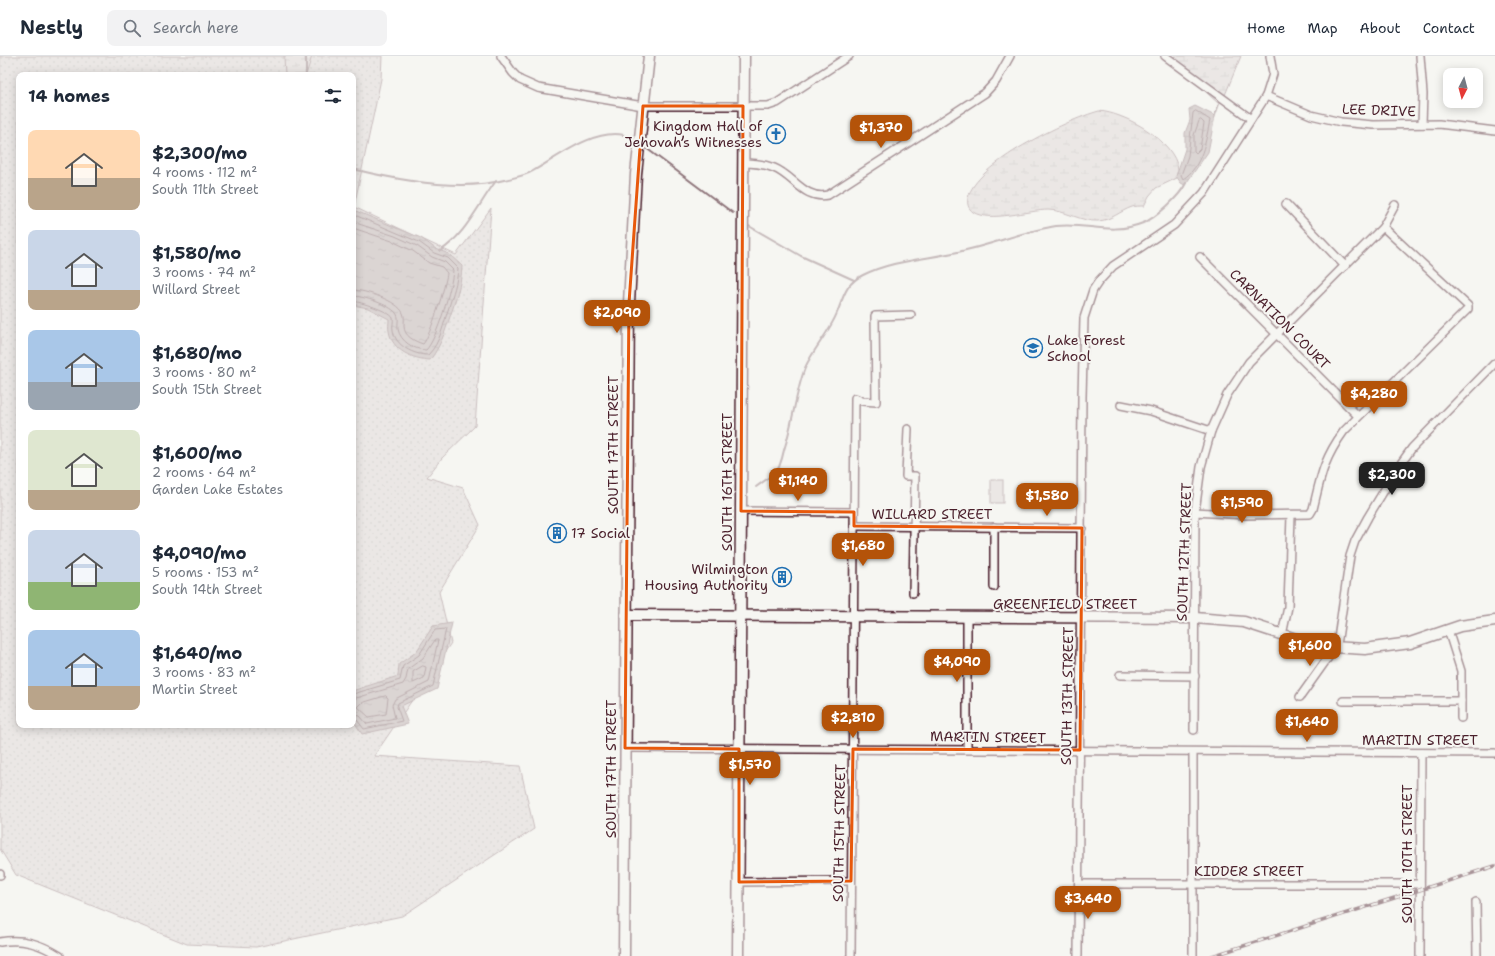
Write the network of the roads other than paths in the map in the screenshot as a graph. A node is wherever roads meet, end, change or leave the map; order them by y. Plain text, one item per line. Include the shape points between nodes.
1 (501, 56) edge
2 (650, 56) edge
3 (744, 56) edge
4 (849, 56) edge
5 (1010, 56) edge
6 (1165, 56) edge
7 (1270, 56) edge
8 (1420, 56) edge
9 (1266, 96) junction
10 (643, 106) junction
11 (744, 106) junction
12 (1251, 119) junction
13 (1422, 124) junction
14 (1495, 131) edge
15 (743, 163) junction
16 (1286, 204) dead end
17 (1395, 205) dead end
18 (1383, 227) junction
19 (1200, 258) dead end
20 (1345, 266) junction
21 (911, 315) dead end
22 (1276, 334) junction
23 (1495, 363) edge
24 (1121, 404) dead end
25 (1358, 416) junction
26 (908, 429) dead end
27 (1211, 431) junction
28 (741, 511) junction
29 (854, 512) junction
30 (1195, 512) junction
31 (1291, 515) junction
32 (854, 526) junction
33 (914, 526) junction
34 (994, 527) junction
35 (1082, 528) junction
36 (994, 587) dead end
37 (913, 593) dead end
38 (626, 615) junction
39 (740, 615) junction
40 (852, 617) junction
41 (967, 617) junction
42 (1081, 618) junction
43 (1195, 618) junction
44 (1495, 621) edge
45 (1448, 630) junction
46 (1282, 635) junction
47 (1335, 648) junction
48 (1120, 675) dead end
49 (1194, 676) junction
50 (1300, 697) dead end
51 (1343, 701) dead end
52 (1461, 701) junction
53 (1461, 718) dead end
54 (1194, 730) dead end
55 (625, 748) junction
56 (739, 749) junction
57 (853, 749) junction
58 (967, 749) junction
59 (1080, 750) junction
60 (1193, 753) junction
61 (1421, 753) junction
62 (1495, 753) edge
63 (851, 881) junction
64 (739, 882) junction
65 (1194, 883) junction
66 (1079, 884) junction
67 (1420, 884) junction
68 (1476, 902) dead end
69 (0, 942) edge
70 (60, 956) edge
71 (624, 956) edge
72 (738, 956) edge
73 (851, 956) edge
74 (1078, 956) edge
75 (1193, 956) edge
76 (1420, 956) edge
77 (1477, 956) edge

1 - 10 street via 516,76 538,88
2 - 10 main road, SOUTH 17TH STREET
3 - 11 main road, SOUTH 16TH STREET
4 - 11 street via 777,103 768,106
5 - 15 street via 996,81 985,93 828,195 810,194 775,168
6 - 12 street
7 - 9 street, SOUTH 13TH STREET via 1272,74
8 - 13 street
9 - 12 street, SOUTH 13TH STREET
9 - 13 street, LEE DRIVE via 1311,115 1341,122 1373,125
10 - 11 street
10 - 38 main road, SOUTH 17TH STREET via 629,295
11 - 15 main road, SOUTH 16TH STREET
12 - 35 street, SOUTH 13TH STREET via 1204,194 1170,228 1113,266 1099,281 1091,295 1083,329
13 - 14 street, LEE DRIVE
15 - 28 main road, SOUTH 16TH STREET
16 - 20 street
17 - 18 street, SOUTH 12TH STREET
18 - 20 street, SOUTH 12TH STREET
18 - 25 street via 1468,306 1452,325
19 - 22 street, CARNATION COURT
20 - 22 street, SOUTH 12TH STREET
21 - 29 street, SOUTH 15TH STREET via 875,316 876,402 855,398
22 - 25 street, CARNATION COURT
22 - 27 street, SOUTH 12TH STREET via 1249,362 1236,381
23 - 47 street via 1412,448 1368,517 1350,556
24 - 27 street
25 - 31 street via 1330,452 1320,474 1312,512
26 - 33 street via 906,476 915,476
27 - 30 street, SOUTH 12TH STREET via 1201,467
28 - 29 street, WILLARD STREET
28 - 39 main road, SOUTH 16TH STREET
29 - 32 street, SOUTH 15TH STREET
30 - 31 street
30 - 43 street, SOUTH 12TH STREET
31 - 46 street via 1288,607
32 - 33 street, WILLARD STREET
32 - 40 street, SOUTH 15TH STREET
33 - 34 street, WILLARD STREET
33 - 37 street
34 - 35 street, WILLARD STREET
34 - 36 street
35 - 42 street, SOUTH 13TH STREET
38 - 39 main road, GREENFIELD STREET
38 - 55 main road, SOUTH 17TH STREET
39 - 40 main road, GREENFIELD STREET
39 - 56 main road, SOUTH 16TH STREET
40 - 41 main road, GREENFIELD STREET
40 - 57 street, SOUTH 15TH STREET
41 - 42 main road, GREENFIELD STREET
41 - 58 street
42 - 43 main road, GREENFIELD STREET
42 - 59 street, SOUTH 13TH STREET
43 - 46 main road, GREENFIELD STREET via 1244,622
43 - 49 street, SOUTH 12TH STREET
44 - 45 main road, GREENFIELD STREET
45 - 47 main road, GREENFIELD STREET via 1395,646
45 - 52 street via 1461,670
46 - 47 main road, GREENFIELD STREET via 1317,646
47 - 50 street
48 - 49 street
49 - 54 street, SOUTH 12TH STREET
51 - 52 street
52 - 53 street
55 - 56 street, MARTIN STREET
55 - 71 main road, SOUTH 17TH STREET
56 - 57 street, MARTIN STREET
56 - 64 main road, SOUTH 16TH STREET
57 - 58 street, MARTIN STREET
57 - 63 street, SOUTH 15TH STREET
58 - 59 street, MARTIN STREET
59 - 60 street, MARTIN STREET
59 - 66 street, SOUTH 13TH STREET
60 - 61 street, MARTIN STREET
60 - 65 street
61 - 62 street, MARTIN STREET
61 - 67 street, SOUTH 10TH STREET
63 - 64 street
63 - 73 street, SOUTH 15TH STREET
64 - 72 main road, SOUTH 16TH STREET
65 - 66 street, KIDDER STREET
65 - 67 street, KIDDER STREET
65 - 75 street
66 - 74 street, SOUTH 13TH STREET
67 - 76 street, SOUTH 10TH STREET
68 - 77 street
69 - 70 street via 16,940 37,943

